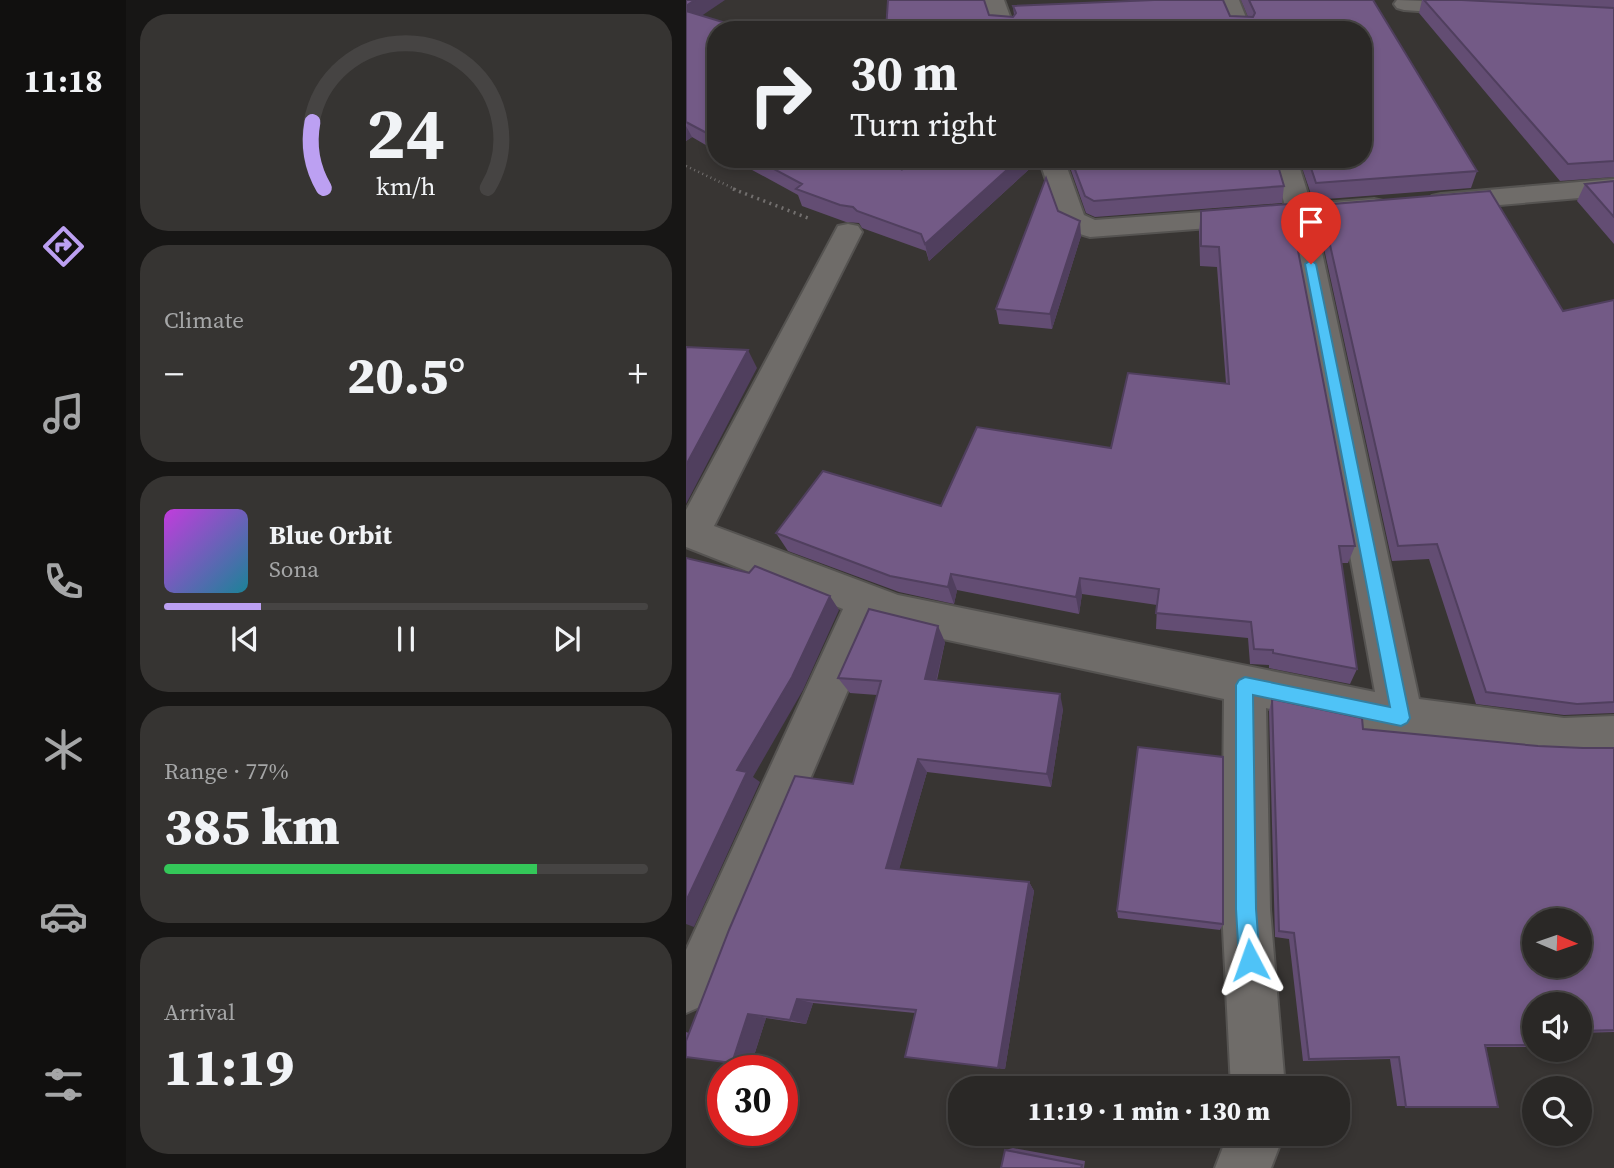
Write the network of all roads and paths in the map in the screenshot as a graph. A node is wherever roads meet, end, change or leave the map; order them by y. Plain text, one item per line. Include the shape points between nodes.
1 (994, 0) edge
2 (1229, 0) edge
3 (1404, 4) dead end
4 (1493, 10) edge
5 (1002, 21) edge
6 (1237, 21) edge
7 (686, 166) edge
8 (1054, 168) edge
9 (1287, 168) edge
10 (1614, 187) edge
11 (1422, 204) edge
12 (1395, 205) edge
13 (1300, 211) junction
14 (848, 232) joint
15 (689, 532) edge
16 (866, 601) junction
17 (1245, 685) junction
18 (1401, 718) junction
19 (1614, 736) edge
20 (686, 987) edge
21 (1257, 1076) edge
22 (1251, 1146) edge
23 (1243, 1168) edge

1 - 5 street
2 - 6 street
3 - 4 street
7 - 14 path via 751,197
8 - 13 street via 1072,219 1090,229
9 - 13 street
10 - 11 street
12 - 13 street
13 - 18 street
14 - 15 street
15 - 16 street
16 - 17 street via 896,612
16 - 20 street via 700,977
17 - 18 street
17 - 21 street via 1246,909
18 - 19 street via 1564,738
22 - 23 street

